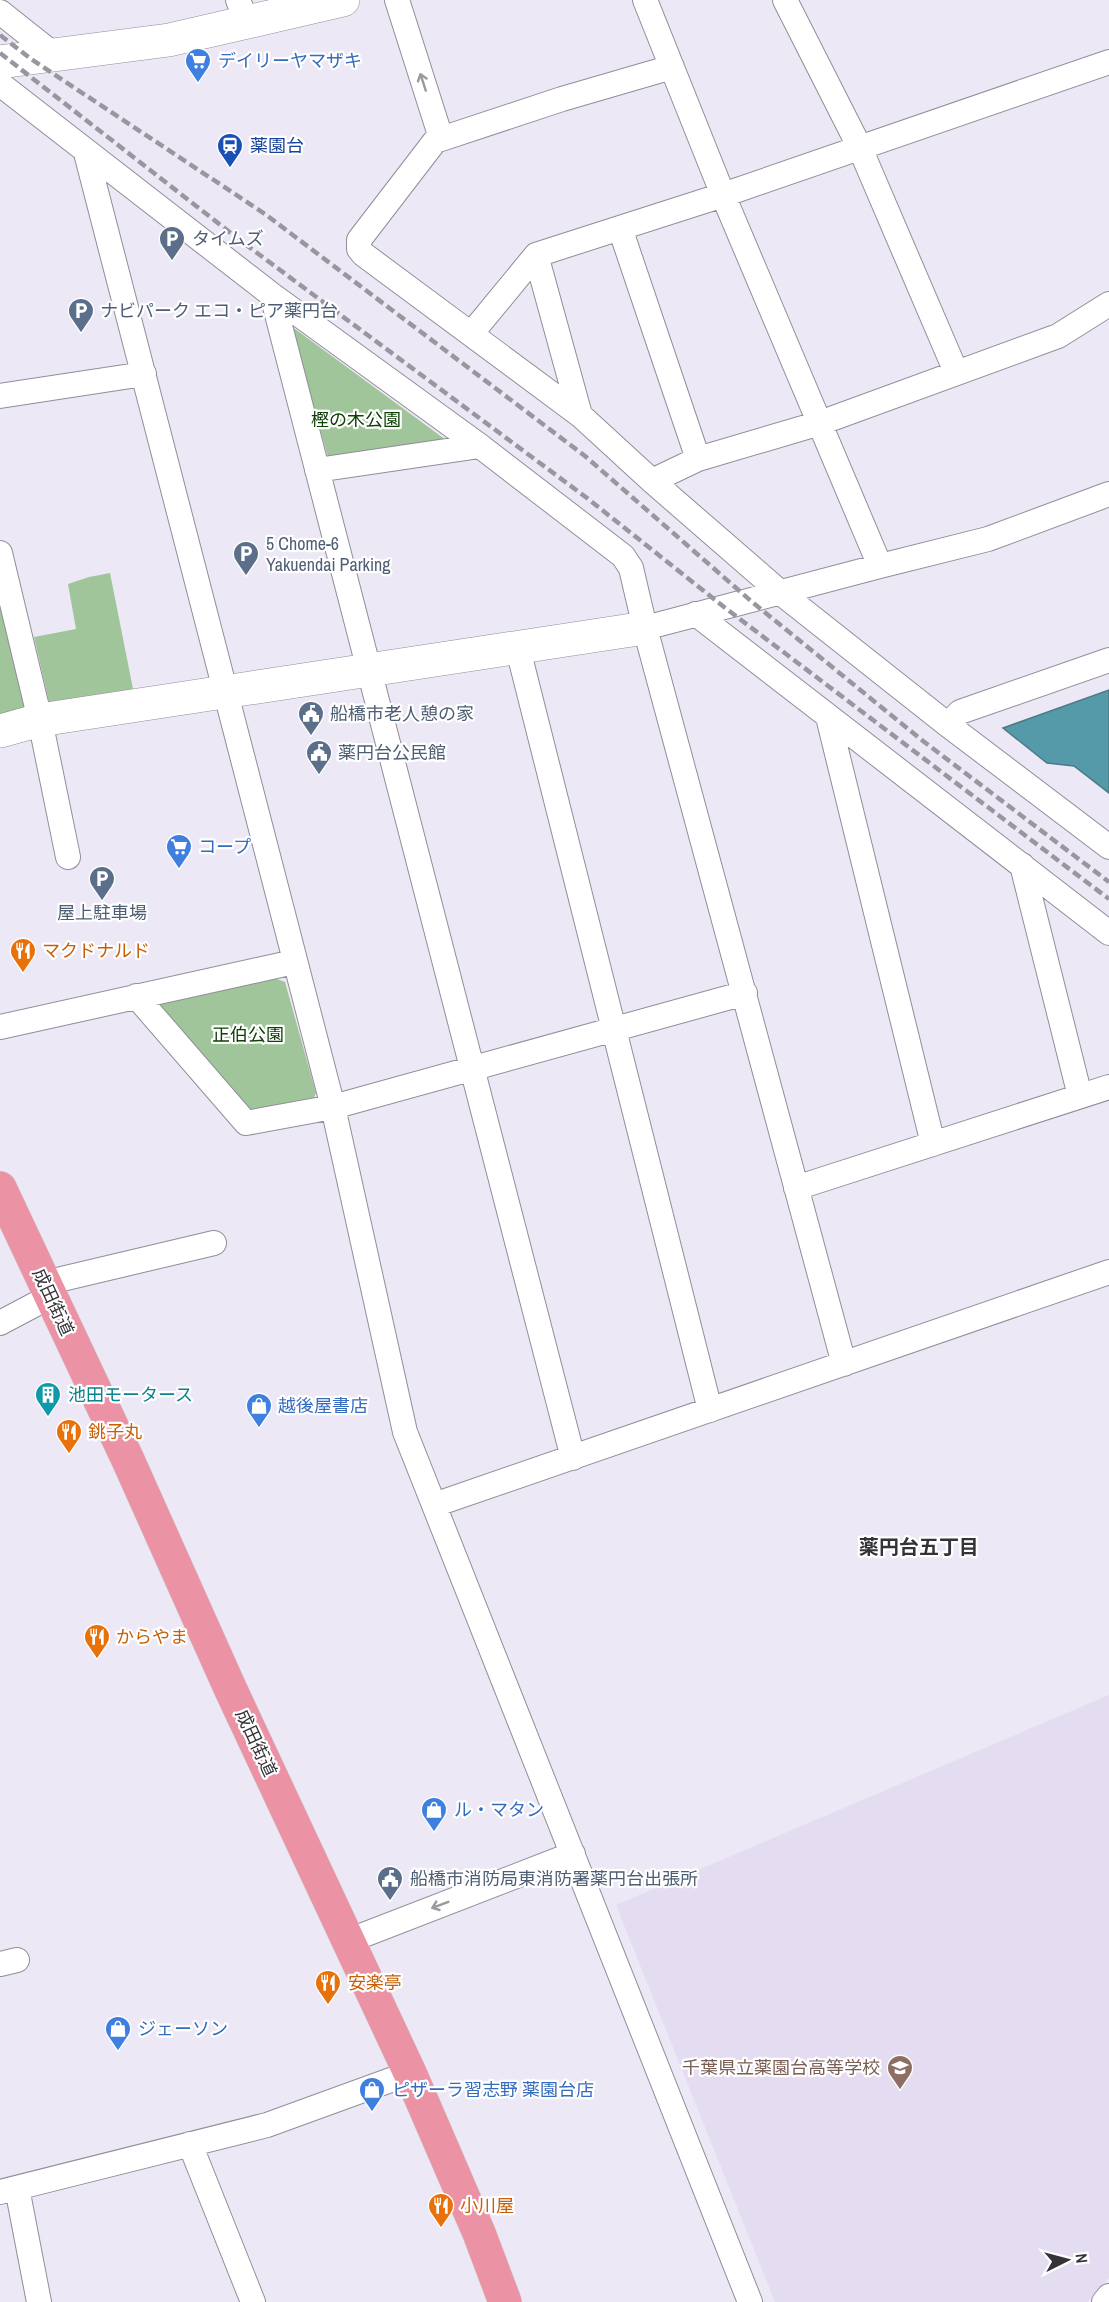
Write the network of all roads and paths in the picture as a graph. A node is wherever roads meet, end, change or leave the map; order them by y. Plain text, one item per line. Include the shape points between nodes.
1 (343, 0) edge
2 (397, 0) edge
3 (645, 0) edge
4 (785, 0) edge
5 (242, 11) edge
6 (0, 12) edge
7 (53, 54) junction
8 (0, 62) edge
9 (1109, 62) edge
10 (672, 67) junction
11 (0, 84) edge
12 (441, 138) junction
13 (860, 148) junction
14 (86, 153) junction
15 (723, 195) junction
16 (620, 228) junction
17 (536, 255) junction
18 (272, 295) junction
19 (1109, 304) edge
20 (471, 334) junction
21 (956, 372) junction
22 (144, 374) junction
23 (0, 396) edge
24 (580, 416) junction
25 (820, 423) junction
26 (480, 446) junction
27 (698, 459) junction
28 (317, 470) junction
29 (652, 481) junction
30 (1109, 494) edge
31 (0, 553) edge
32 (880, 566) junction
33 (781, 592) junction
34 (696, 614) junction
35 (645, 628) junction
36 (518, 649) junction
37 (1109, 660) edge
38 (369, 669) junction
39 (226, 693) junction
40 (828, 717) junction
41 (40, 720) junction
42 (948, 725) junction
43 (0, 731) edge
44 (1109, 848) edge
45 (68, 857) dead end
46 (1022, 865) junction
47 (1109, 933) edge
48 (294, 962) junction
49 (745, 993) junction
50 (136, 996) junction
51 (0, 1027) edge
52 (614, 1030) junction
53 (472, 1069) junction
54 (1109, 1087) edge
55 (1080, 1096) junction
56 (333, 1107) junction
57 (933, 1144) junction
58 (0, 1188) edge
59 (796, 1188) junction
60 (214, 1244) dead end
61 (1109, 1272) edge
62 (48, 1289) junction
63 (0, 1323) edge
64 (844, 1364) junction
65 (710, 1410) junction
66 (573, 1458) junction
67 (434, 1505) junction
68 (573, 1854) junction
69 (348, 1941) junction
70 (410, 2073) junction
71 (190, 2144) junction
72 (8, 2190) edge
73 (1109, 2296) edge
74 (39, 2302) edge
75 (253, 2302) edge
76 (505, 2302) edge
77 (750, 2302) edge
78 (1104, 2302) edge

1 - 5 street
12 -> 2 street
3 - 10 street
4 - 13 street
5 - 7 street via 168,40
6 - 7 street
7 - 8 street
9 - 13 street
10 - 12 street
10 - 15 street
11 - 14 street
12 - 20 street via 359,240 359,249
13 - 15 street
13 - 21 street
14 - 18 street
14 - 22 street
15 - 16 street
15 - 25 street
16 - 17 street
16 - 27 street
17 - 20 street
17 - 24 street
18 - 26 street
18 - 28 street
19 - 21 street via 1058,336
20 - 24 street
21 - 25 street
22 - 23 street
22 - 39 street
24 - 29 street
25 - 27 street
25 - 32 street
26 - 28 street
26 - 35 street via 623,556 631,568
27 - 29 street
28 - 38 street
29 - 33 street
30 - 32 street via 988,540
31 - 41 street
32 - 33 street
33 - 34 street
33 - 42 street
34 - 35 street
34 - 40 street
35 - 36 street
35 - 49 street
36 - 38 street
36 - 52 street
37 - 42 street via 960,712
38 - 39 street
38 - 53 street
39 - 41 street
39 - 48 street
40 - 46 street
40 - 57 street
41 - 43 street
41 - 45 street
42 - 44 street
46 - 47 street
46 - 55 street
48 - 50 street
48 - 56 street
49 - 52 street
49 - 59 street
50 - 51 street
50 - 56 street via 246,1123
52 - 53 street
52 - 65 street
53 - 56 street
53 - 66 street
54 - 55 street
55 - 57 street
56 - 67 street via 405,1432
57 - 59 street
58 - 62 highway, 成田街道
59 - 64 street
60 - 62 street
61 - 64 street
62 - 63 street
62 - 69 highway, 成田街道
64 - 65 street
65 - 66 street
66 - 67 street
67 - 68 street
68 -> 69 street
68 - 77 street
69 - 70 highway, 成田街道
70 - 71 street via 267,2125
70 - 76 highway, 成田街道
71 - 72 street
71 - 75 street
72 - 74 street
73 - 78 street

